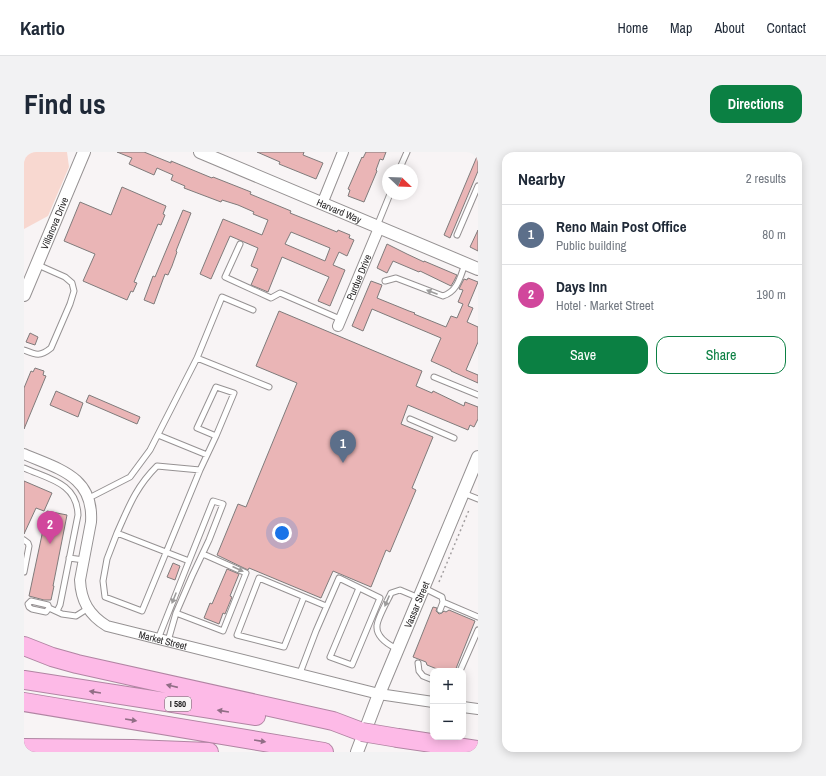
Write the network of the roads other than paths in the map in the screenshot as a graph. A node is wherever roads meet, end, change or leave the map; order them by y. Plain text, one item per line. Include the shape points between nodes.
1 (84, 152) edge
2 (200, 152) edge
3 (343, 152) edge
4 (407, 152) edge
5 (402, 164) edge
6 (478, 186) edge
7 (388, 200) edge
8 (322, 204) junction
9 (377, 228) junction
10 (457, 235) dead end
11 (240, 244) dead end
12 (37, 264) junction
13 (465, 264) junction
14 (478, 269) edge
15 (386, 281) dead end
16 (24, 295) edge
17 (253, 310) dead end
18 (339, 322) joint
19 (24, 350) edge
20 (197, 358) junction
21 (434, 377) dead end
22 (270, 387) dead end
23 (478, 395) edge
24 (410, 418) dead end
25 (158, 435) junction
26 (216, 436) junction
27 (454, 438) dead end
28 (207, 454) junction
29 (25, 456) edge
30 (478, 457) edge
31 (24, 468) edge
32 (200, 470) junction
33 (463, 493) junction
34 (89, 498) junction
35 (478, 499) edge
36 (117, 533) junction
37 (24, 540) edge
38 (166, 552) junction
39 (203, 554) junction
40 (69, 558) junction
41 (84, 560) junction
42 (189, 561) junction
43 (24, 572) edge
44 (359, 588) junction
45 (421, 593) junction
46 (304, 597) junction
47 (443, 602) junction
48 (26, 604) edge
49 (326, 606) junction
50 (49, 608) junction
51 (87, 609) junction
52 (440, 610) dead end
53 (57, 611) junction
54 (176, 613) junction
55 (478, 617) edge
56 (478, 630) edge
57 (163, 640) junction
58 (24, 646) edge
59 (398, 649) junction
60 (24, 652) edge
61 (52, 657) junction
62 (418, 663) dead end
63 (461, 668) edge
64 (300, 673) junction
65 (430, 679) edge
66 (24, 680) edge
67 (379, 694) junction
68 (24, 702) edge
69 (430, 702) edge
70 (466, 708) edge
71 (478, 710) edge
72 (332, 724) junction
73 (24, 748) edge
74 (478, 750) edge
75 (209, 752) edge
76 (323, 752) edge
77 (356, 752) edge

1 - 12 street, Villanova Drive
2 - 8 street, Harvard Way
3 - 8 street
4 - 5 lane
6 - 10 lane
7 - 9 lane
8 - 9 street, Harvard Way
9 - 13 street, Harvard Way
9 - 18 street, Purdue Drive
11 - 18 lane via 225,277 271,298 280,293
12 - 16 street, Villanova Drive
12 - 19 lane via 65,277 72,283 74,291 51,348 36,355
13 - 14 street, Harvard Way
13 -> 15 lane via 455,289 451,294 443,296 396,278
17 - 20 lane via 222,297
20 - 22 lane
20 - 25 lane
21 - 23 lane
24 - 27 lane
25 - 28 lane
25 - 34 lane via 130,477
26 - 26 lane via 234,393 216,387 197,428
26 - 28 lane
28 - 32 lane
29 - 34 street, Market Street via 68,473 83,486
30 - 33 street, Vassar Street
31 - 40 lane via 60,484 74,496 78,515
32 - 36 lane via 157,466 132,496
32 - 38 lane
33 - 35 lane
33 - 45 street, Vassar Street
34 - 41 street, Market Street via 92,512
36 - 38 lane
36 - 38 lane via 107,559 103,581 105,597 142,610
37 - 43 lane via 29,546
38 - 42 lane
39 - 42 lane via 223,504 213,501
39 - 54 lane
39 -> 54 lane via 246,573 223,631
40 - 41 lane
40 - 53 lane
41 - 51 street, Market Street via 80,580
42 -> 57 lane
44 - 44 lane via 380,598 352,665 330,657
44 - 49 lane via 339,578
45 - 47 lane via 439,595
45 - 59 street, Vassar Street
45 -> 59 lane via 400,590 391,593 377,625 378,632 387,644
46 - 46 lane via 259,578 237,635 284,647
46 - 49 lane
47 - 52 lane
47 - 55 lane
48 - 50 lane via 31,601 46,603
48 - 50 lane via 30,608 44,612
49 - 64 lane
50 - 53 lane
51 - 53 lane via 76,616
51 - 57 street, Market Street via 107,626
54 - 57 lane
56 - 63 lane
57 - 64 street, Market Street
58 - 61 highway
59 - 67 street, Vassar Street
60 - 61 highway
72 -> 61 highway
62 - 65 lane via 423,676
64 - 67 street, Market Street
72 -> 66 highway, I 580
67 - 69 street, Market Street
67 - 77 street, Vassar Street
68 -> 76 highway, I 580
70 - 71 street
72 - 74 highway, bridge via 362,732
73 - 75 highway via 133,748

